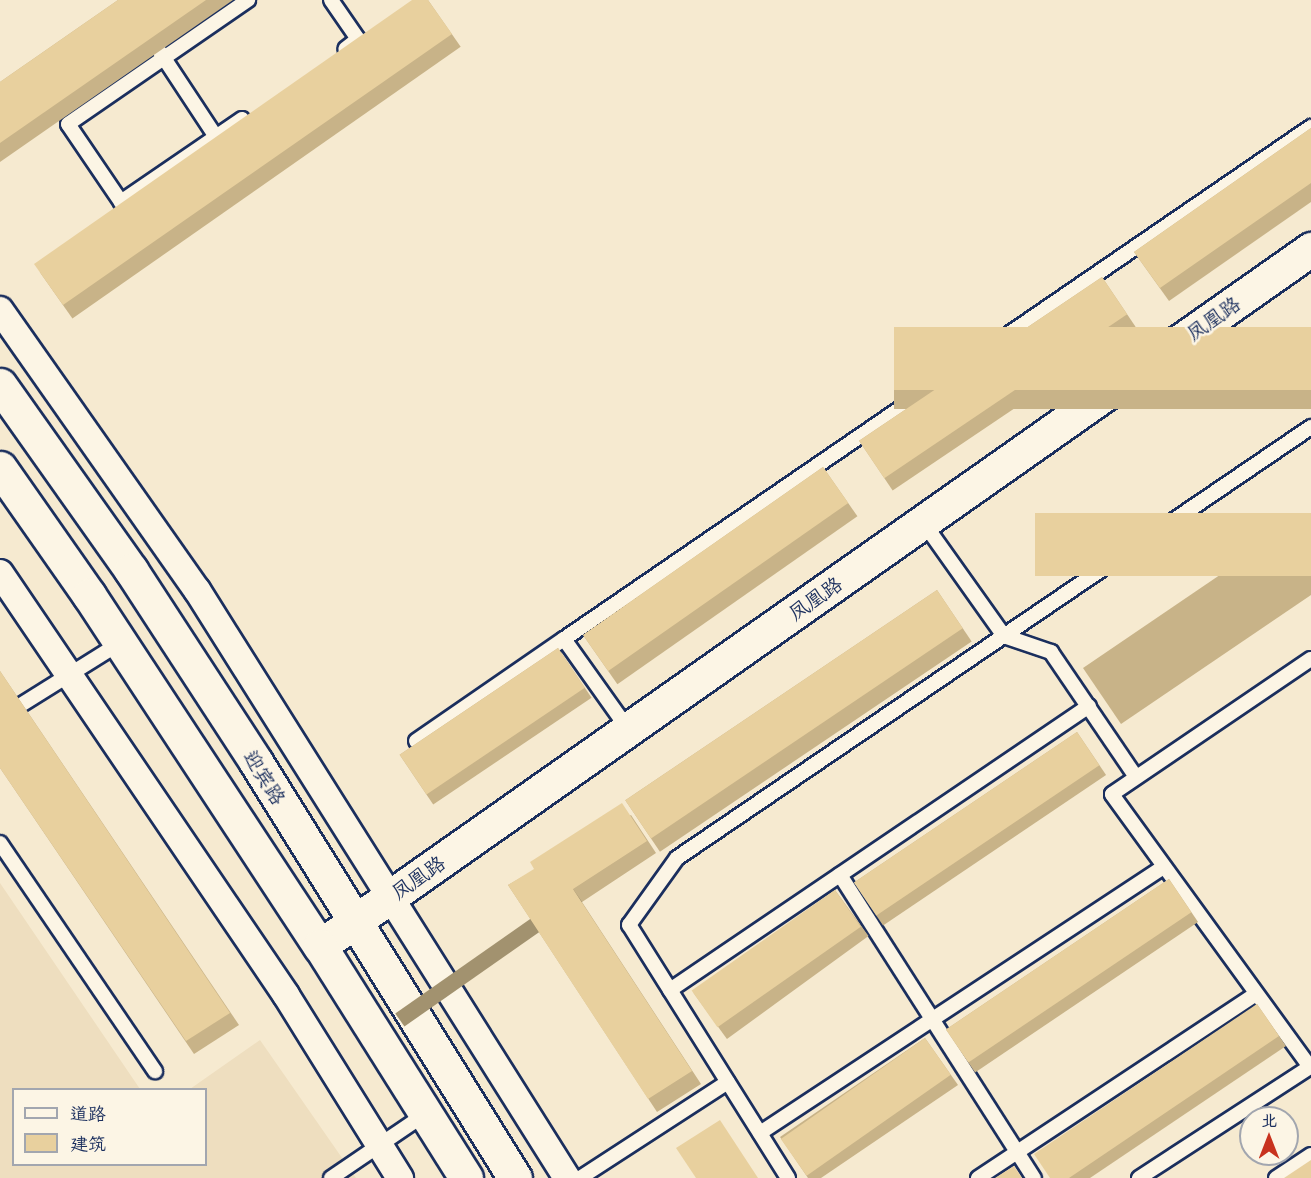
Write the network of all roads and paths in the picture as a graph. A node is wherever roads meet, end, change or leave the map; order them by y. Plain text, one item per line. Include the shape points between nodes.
1 (248, 0) edge
2 (331, 0) edge
3 (151, 39) edge
4 (164, 58) junction
5 (330, 59) edge
6 (254, 111) edge
7 (1311, 128) edge
8 (216, 137) junction
9 (1311, 249) edge
10 (0, 310) edge
11 (0, 386) edge
12 (1311, 427) edge
13 (0, 468) edge
14 (924, 522) junction
15 (0, 573) edge
16 (1004, 636) junction
17 (564, 639) junction
18 (120, 642) junction
19 (1311, 659) edge
20 (70, 674) junction
21 (1089, 706) junction
22 (0, 718) edge
23 (628, 729) junction
24 (416, 741) dead end
25 (1136, 777) junction
26 (0, 843) edge
27 (1163, 867) junction
28 (840, 875) junction
29 (390, 896) junction
30 (353, 922) junction
31 (320, 946) junction
32 (670, 990) junction
33 (1256, 994) junction
34 (932, 1020) junction
35 (155, 1071) dead end
36 (728, 1082) junction
37 (425, 1114) junction
38 (760, 1133) junction
39 (378, 1144) junction
40 (1017, 1152) junction
41 (1311, 1155) edge
42 (331, 1178) edge
43 (400, 1178) edge
44 (466, 1178) edge
45 (515, 1178) edge
46 (567, 1178) edge
47 (580, 1178) edge
48 (788, 1178) edge
49 (978, 1178) edge
50 (1034, 1178) edge
51 (1139, 1178) edge
52 (1276, 1178) edge

1 - 4 lane
2 - 5 lane via 358,39
3 - 4 lane
4 - 8 lane
4 - 8 lane via 68,123 121,202
6 - 8 lane
7 - 17 lane
9 - 14 main road, 凤凰路
10 - 29 street via 197,590
11 - 30 main road, 迎宾路 via 131,570 256,762
12 - 16 lane
13 - 18 main road
14 - 16 lane
14 - 23 main road, 凤凰路
15 - 20 street
16 - 21 lane via 1051,652 1077,676
16 - 32 lane via 677,858 629,925
17 - 23 lane
17 - 24 lane
18 - 20 lane
18 - 31 main road
19 - 25 lane
20 - 22 lane
20 - 39 street via 286,994
21 - 25 lane
21 - 28 lane
23 - 29 main road, 凤凰路
25 - 27 lane via 1112,794
26 - 35 lane
27 - 33 lane
27 - 34 lane
28 - 32 lane
28 - 34 lane
29 - 30 main road, 凤凰路
29 - 46 street
30 - 31 main road, 凤凰路
30 - 45 main road, 迎宾路
31 - 37 main road
32 - 36 lane
33 - 40 lane
33 - 51 lane via 1310,1067
34 - 38 lane
34 - 40 lane
36 - 38 lane
36 - 47 lane
37 - 39 lane
37 - 44 main road
38 - 48 lane
39 - 42 lane
39 - 43 street
40 - 49 lane
40 - 50 lane
41 - 52 lane

